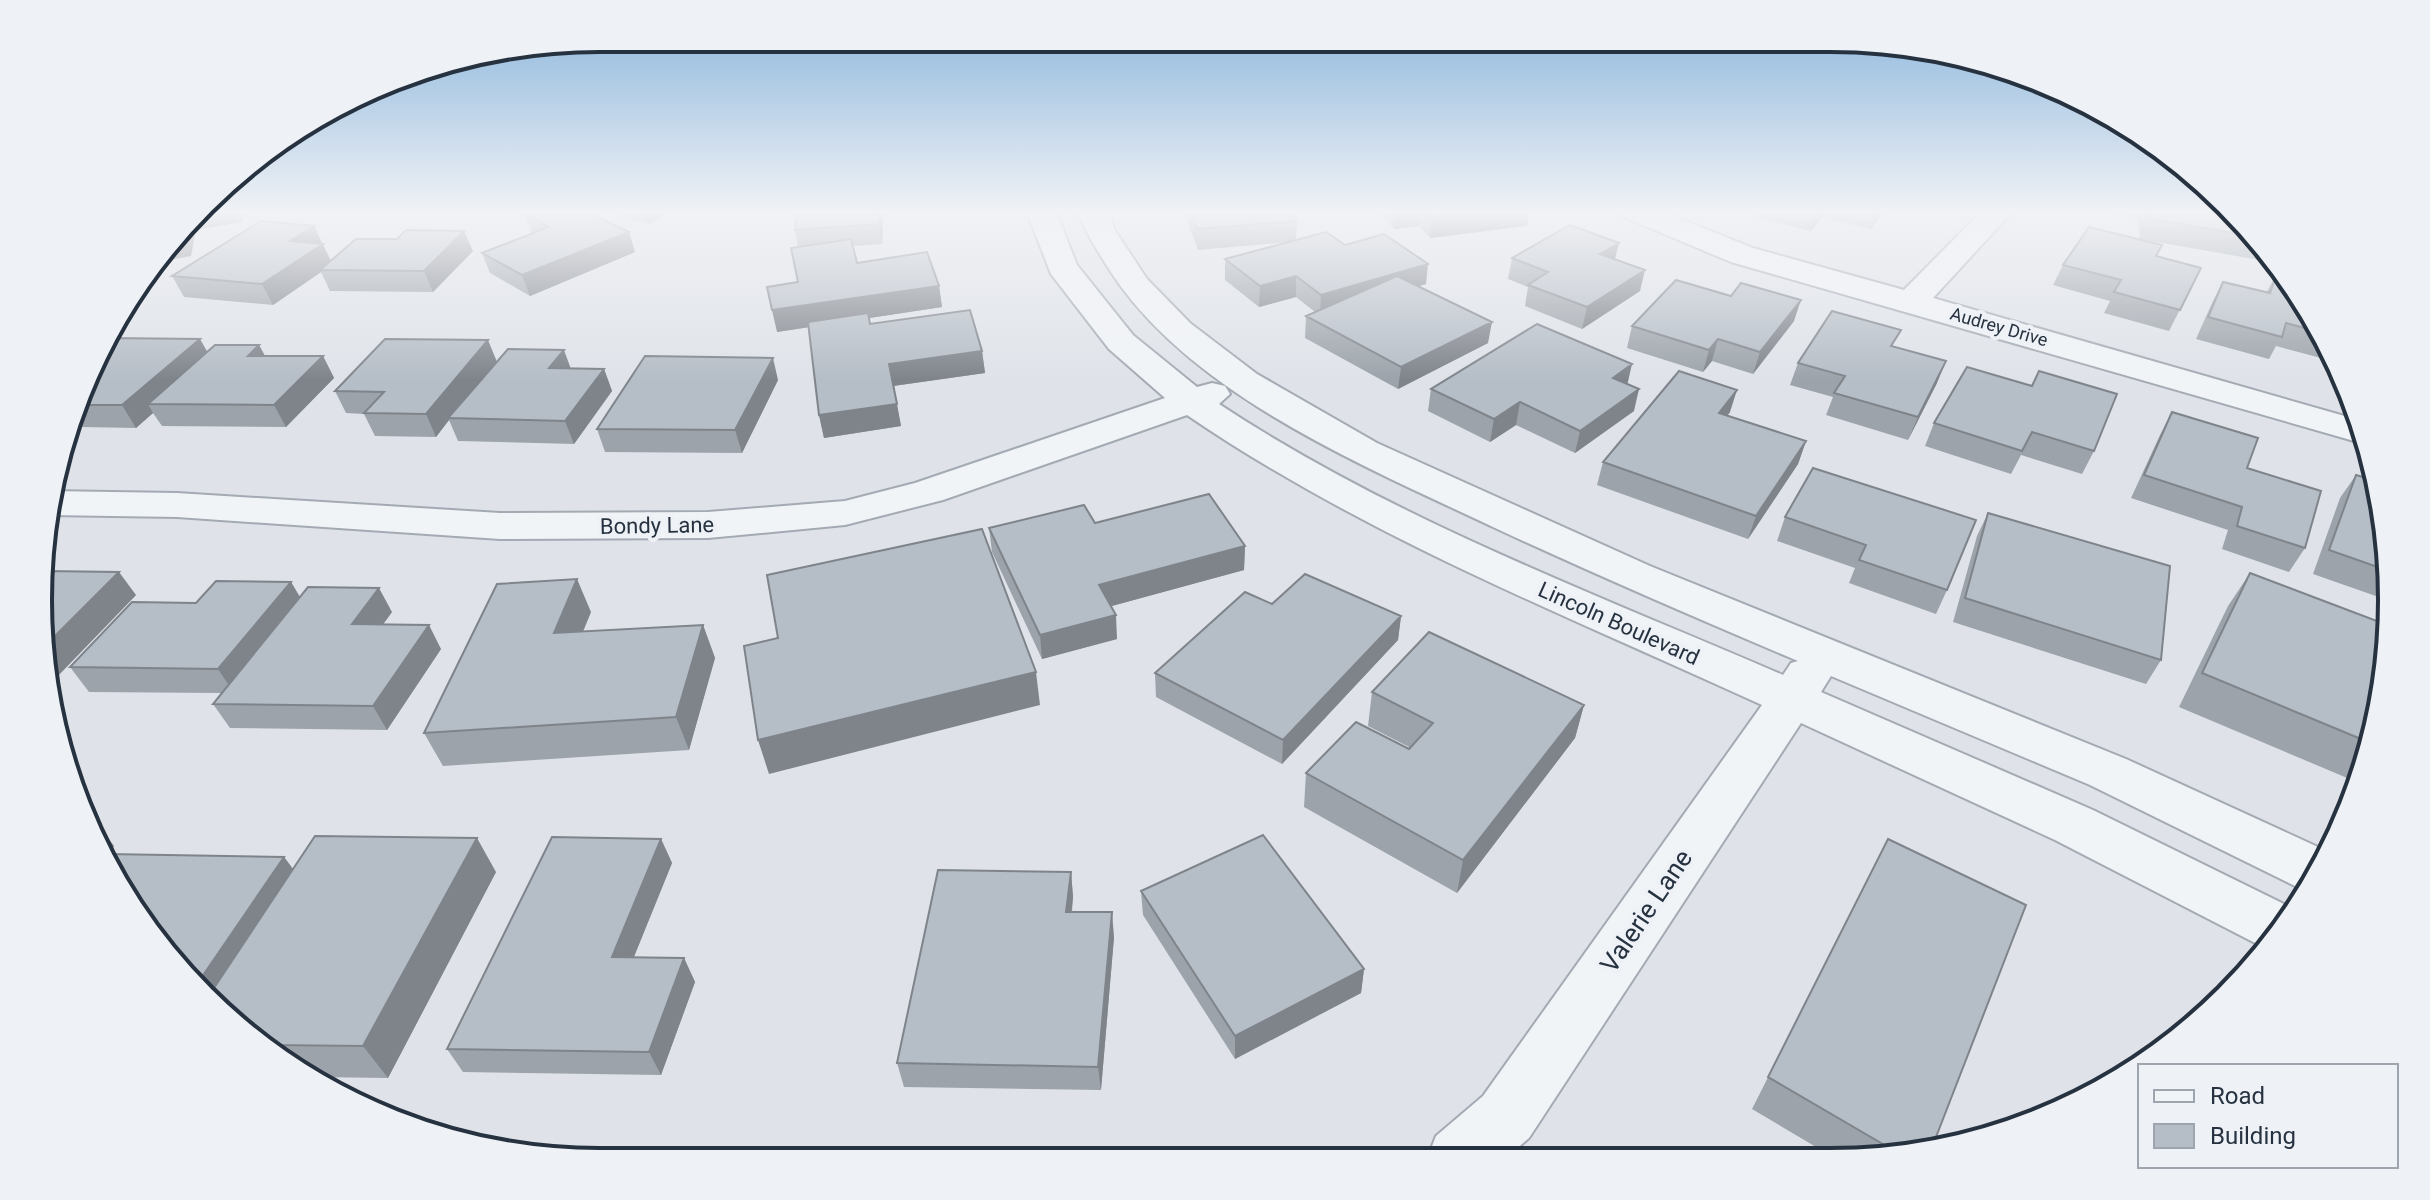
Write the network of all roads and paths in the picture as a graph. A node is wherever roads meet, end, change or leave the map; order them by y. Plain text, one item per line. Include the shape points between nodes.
1 (1063, 268) edge
2 (1124, 268) edge
3 (1789, 268) edge
4 (1944, 268) edge
5 (1911, 302) junction
6 (1244, 382) junction
7 (1191, 401) junction
8 (2351, 429) edge
9 (61, 503) edge
10 (1823, 655) junction
11 (1789, 699) junction
12 (2308, 867) edge
13 (2272, 924) edge
14 (1470, 1148) edge

1 - 7 street, Lincoln Boulevard via 1121,342
2 - 6 street via 1178,330
3 - 5 street, Audrey Drive
4 - 5 street
5 - 8 street, Audrey Drive
6 - 7 street, Bondy Lane
6 - 10 street via 1363,451
7 - 9 street, Bondy Lane via 929,492 845,513 708,525 500,526 177,505
7 - 11 street, Lincoln Boulevard via 1256,445 1423,534
10 - 11 street, Valerie Lane
10 - 12 street via 2108,772
11 - 13 street, Lincoln Boulevard via 2074,825
11 - 14 street, Valerie Lane via 1506,1117

